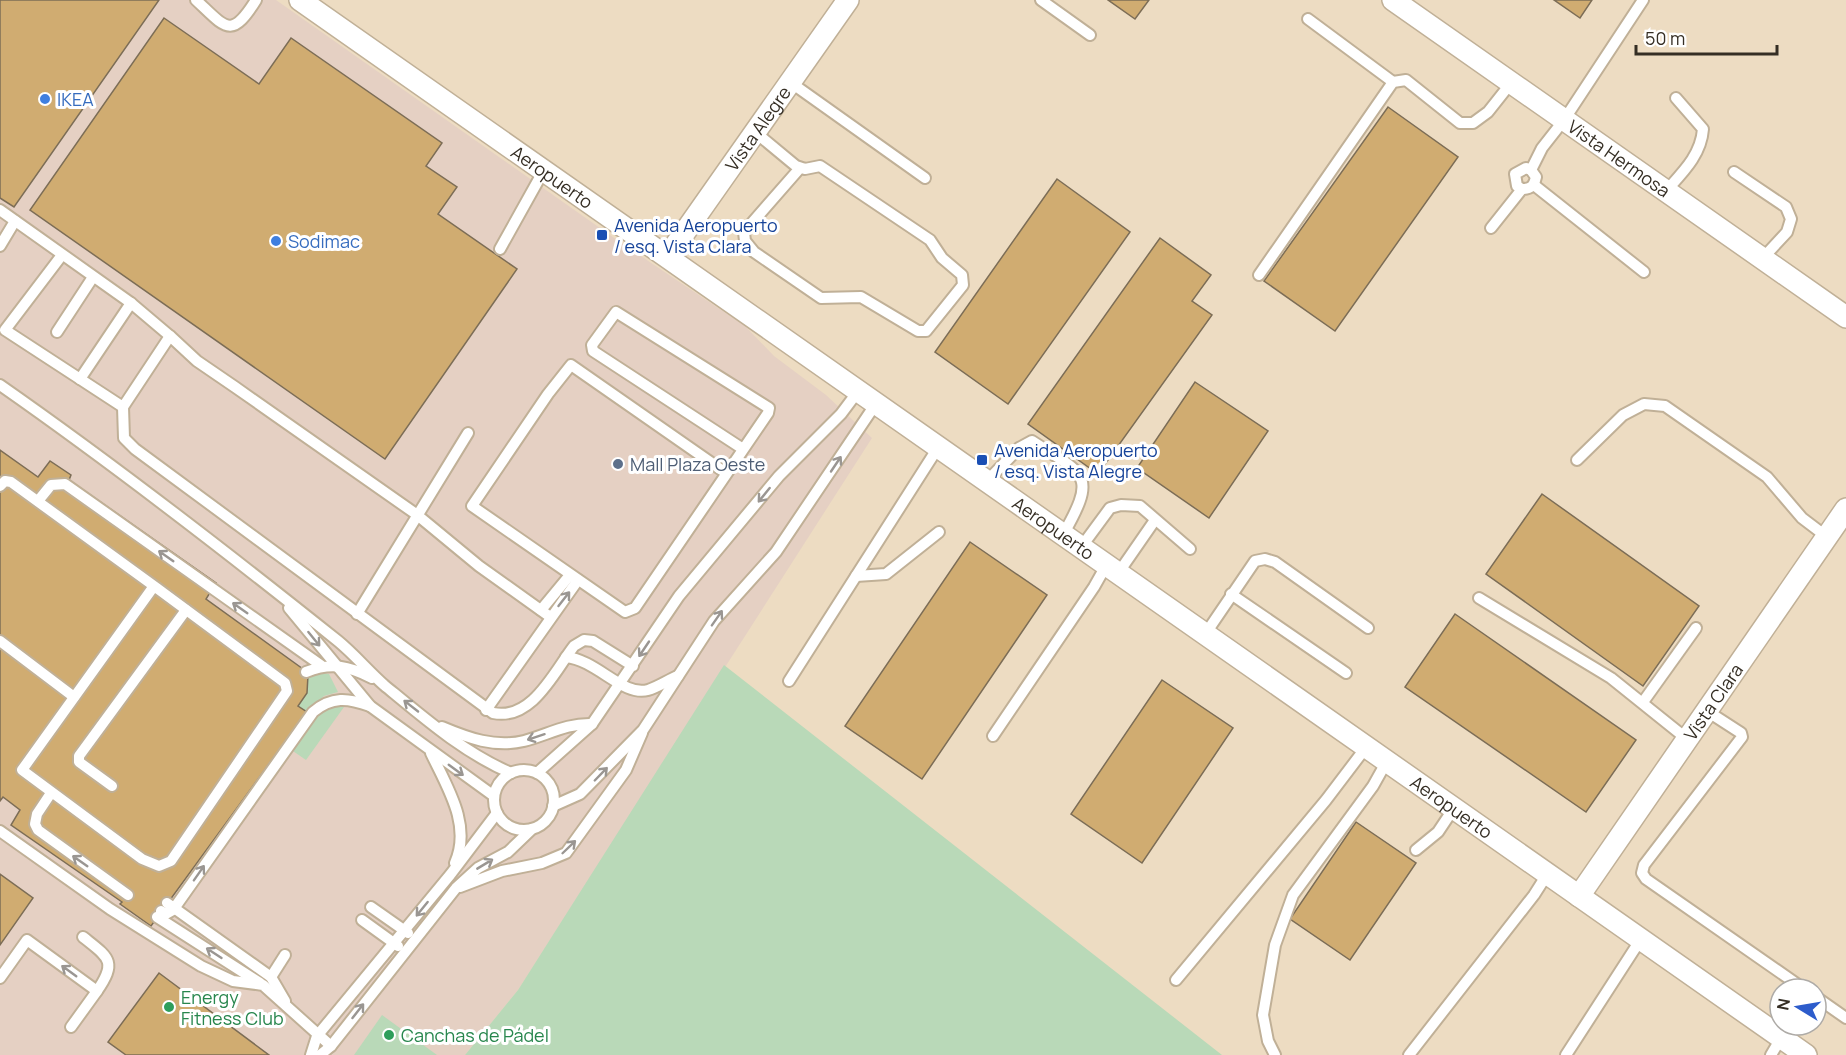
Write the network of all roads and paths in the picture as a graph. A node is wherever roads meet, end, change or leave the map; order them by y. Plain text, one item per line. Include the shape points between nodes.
1 (196, 0) edge
2 (256, 0) edge
3 (300, 0) edge
4 (848, 0) edge
5 (1041, 0) edge
6 (1393, 0) edge
7 (1643, 0) edge
8 (1308, 19) dead end
9 (1090, 36) dead end
10 (790, 82) junction
11 (1393, 82) junction
12 (1511, 83) junction
13 (1676, 98) dead end
14 (1564, 120) junction
15 (755, 132) junction
16 (800, 168) junction
17 (544, 170) junction
18 (1531, 170) junction
19 (1734, 171) dead end
20 (925, 178) dead end
21 (1534, 185) junction
22 (1522, 189) junction
23 (1666, 191) junction
24 (0, 210) edge
25 (8, 226) edge
26 (1491, 228) dead end
27 (0, 246) edge
28 (500, 249) dead end
29 (62, 255) junction
30 (668, 256) junction
31 (1763, 258) junction
32 (1644, 272) dead end
33 (1259, 274) dead end
34 (93, 277) junction
35 (131, 303) junction
36 (1846, 317) edge
37 (2, 331) edge
38 (57, 332) dead end
39 (170, 336) junction
40 (80, 379) junction
41 (0, 385) edge
42 (859, 390) junction
43 (877, 402) junction
44 (123, 407) junction
45 (468, 433) dead end
46 (939, 446) junction
47 (743, 449) junction
48 (1577, 460) dead end
49 (726, 473) junction
50 (988, 480) junction
51 (0, 486) edge
52 (38, 501) junction
53 (1846, 510) edge
54 (416, 514) junction
55 (1155, 520) junction
56 (939, 532) dead end
57 (1064, 533) junction
58 (1827, 537) junction
59 (1082, 546) junction
60 (1190, 549) dead end
61 (1113, 568) junction
62 (856, 576) junction
63 (574, 577) junction
64 (154, 586) junction
65 (278, 593) junction
66 (1231, 594) junction
67 (1479, 597) dead end
68 (186, 610) junction
69 (545, 613) junction
70 (357, 614) junction
71 (1368, 628) dead end
72 (1696, 628) dead end
73 (1206, 633) junction
74 (0, 641) edge
75 (566, 657) junction
76 (334, 665) junction
77 (322, 666) junction
78 (633, 666) junction
79 (306, 672) dead end
80 (1346, 673) dead end
81 (678, 676) junction
82 (789, 681) dead end
83 (383, 684) junction
84 (620, 684) junction
85 (74, 697) junction
86 (1643, 702) junction
87 (370, 706) junction
88 (486, 710) junction
89 (1707, 711) junction
90 (434, 724) junction
91 (592, 724) junction
92 (642, 730) junction
93 (993, 736) dead end
94 (1687, 740) junction
95 (1367, 747) junction
96 (430, 750) junction
97 (1387, 761) junction
98 (511, 773) junction
99 (537, 773) junction
100 (112, 786) dead end
101 (51, 793) junction
102 (494, 796) junction
103 (553, 806) junction
104 (1454, 808) junction
105 (497, 813) junction
106 (532, 829) junction
107 (0, 831) edge
108 (1416, 850) dead end
109 (1548, 873) junction
110 (450, 875) junction
111 (456, 888) junction
112 (128, 895) dead end
113 (1579, 896) junction
114 (371, 907) dead end
115 (162, 910) junction
116 (362, 920) dead end
117 (404, 930) junction
118 (83, 937) dead end
119 (415, 939) junction
120 (1641, 939) junction
121 (393, 943) junction
122 (405, 952) junction
123 (285, 955) dead end
124 (1787, 977) edge
125 (0, 978) edge
126 (1176, 980) dead end
127 (267, 981) junction
128 (97, 991) junction
129 (1828, 1006) edge
130 (1846, 1018) edge
131 (71, 1028) dead end
132 (317, 1036) junction
133 (331, 1046) junction
134 (1776, 1046) edge
135 (310, 1055) edge
136 (320, 1055) edge
137 (1275, 1055) edge
138 (1409, 1055) edge
139 (1566, 1055) edge
140 (1806, 1055) edge

1 - 2 lane via 226,25 236,26
3 - 17 street, Aeropuerto
4 - 10 street, Vista Alegre
5 - 9 lane
6 - 12 street, Vista Hermosa
7 - 14 lane
8 - 11 lane
10 - 15 street, Vista Alegre
10 - 20 lane
11 - 12 lane via 1406,80 1460,123 1473,123 1488,112
11 - 33 lane
12 - 14 street, Vista Hermosa
13 - 23 lane via 1703,129 1700,148
14 - 18 lane
14 - 23 street, Vista Hermosa
15 - 16 lane
15 - 30 street, Vista Alegre
16 - 16 lane via 820,166 834,174 930,240 942,258 962,274 963,285 926,331 918,331 861,297 821,298 754,252 745,241 744,232
17 - 28 lane
17 - 30 street, Aeropuerto
18 - 21 lane via 1536,177
18 - 22 lane via 1520,169 1515,174 1516,186
19 - 31 lane via 1786,207 1791,219 1786,232
21 - 22 lane
21 - 32 lane
22 - 26 lane
23 - 31 street, Vista Hermosa
24 - 25 lane
25 - 27 lane
25 - 29 lane
29 - 34 lane
29 - 37 lane
30 - 42 street, Aeropuerto
31 - 36 street, Vista Hermosa
34 - 35 lane
34 - 38 lane
35 - 39 lane
35 - 40 lane
37 - 40 lane
39 - 44 lane
39 - 54 lane via 225,381
40 - 44 lane
41 - 65 lane
42 - 43 street, Aeropuerto
42 -> 78 lane via 841,414 779,476 679,596
43 - 46 street, Aeropuerto
81 -> 43 lane via 724,607 776,552
44 - 70 lane via 124,438 135,449
45 - 54 lane
46 - 50 street, Aeropuerto
46 - 62 lane
47 - 47 lane via 768,412 767,406 621,312 613,315 592,345 593,351
47 - 49 lane
48 - 58 lane via 1623,415 1644,404 1665,406 1767,477 1802,518
49 - 63 lane via 631,611 625,612
49 - 63 lane via 569,365 472,506
50 - 57 street, Aeropuerto
50 - 57 lane via 1019,448 1032,441 1078,472 1084,489
51 - 52 lane via 4,481 12,482
52 - 64 lane
77 -> 52 lane via 66,484 51,485
53 - 58 street, Vista Clara
54 - 69 lane
54 - 70 lane
55 - 59 lane via 1140,506 1110,508
55 - 60 lane
55 - 61 lane
56 - 62 lane via 886,574
57 - 59 street, Aeropuerto
58 - 89 street, Vista Clara
59 - 61 street, Aeropuerto
61 - 73 street, Aeropuerto
61 - 93 lane via 1094,587
62 - 82 lane
63 - 69 lane
64 - 68 lane
64 - 85 lane
65 -> 76 lane
65 - 83 lane via 351,651
66 - 71 lane via 1255,561 1265,558
66 - 73 lane
66 - 80 lane
67 - 86 lane
68 - 100 lane via 79,756 79,762
68 - 101 lane via 285,683 288,691 171,861 159,866 148,863
69 - 88 lane
70 - 88 lane
72 - 86 lane
73 - 95 street, Aeropuerto
74 - 85 lane
75 - 78 lane via 579,642 589,640
75 - 84 lane via 583,660
75 - 88 lane via 524,710 509,715
76 - 77 lane
76 - 83 lane via 356,670
76 - 87 lane
77 - 79 lane
78 - 84 lane
81 - 84 lane via 647,690 636,691
81 - 92 lane
90 -> 83 lane
84 - 91 lane
85 - 101 lane via 22,770
86 - 94 lane
87 - 96 lane
115 -> 87 lane via 166,914 173,910 313,712 326,702 339,699
89 - 94 street, Vista Clara
89 - 124 lane via 1742,737 1644,865 1642,873
91 -> 90 lane via 571,725 524,741 505,743 479,740
90 - 98 lane via 480,760
91 - 99 lane
103 -> 92 lane via 580,794
111 -> 92 lane via 566,852 626,770
94 - 113 street, Vista Clara
95 - 97 street, Aeropuerto
95 - 126 lane
96 -> 102 lane
96 - 110 lane via 459,820 462,843
97 - 104 street, Aeropuerto
97 - 137 lane via 1293,896 1275,945 1263,1015
98 - 99 lane
98 - 102 lane
99 - 103 lane via 552,790
112 -> 101 lane via 38,830 37,814
102 - 105 lane
103 - 106 lane via 543,822
104 - 108 lane via 1438,832
104 - 109 street, Aeropuerto
105 - 106 lane via 515,829
105 - 110 lane
111 -> 106 lane via 478,868 508,852
107 - 127 lane via 110,909 201,966 233,981
109 - 113 street, Aeropuerto
109 - 138 lane
110 -> 117 lane
111 - 119 lane
113 - 120 street, Aeropuerto
114 - 117 lane
127 -> 115 lane
115 - 127 lane
116 - 121 lane
117 - 119 lane
117 - 121 lane
118 - 128 lane via 110,963 108,976
119 - 122 lane
120 - 134 street, Aeropuerto
120 - 139 lane
121 - 122 lane
121 - 132 lane
133 -> 122 lane
123 - 127 lane
128 -> 125 lane via 27,940
127 - 132 lane
128 - 131 lane
129 - 130 lane
132 - 133 lane
132 - 135 lane
133 - 136 lane
134 - 140 street, Aeropuerto

